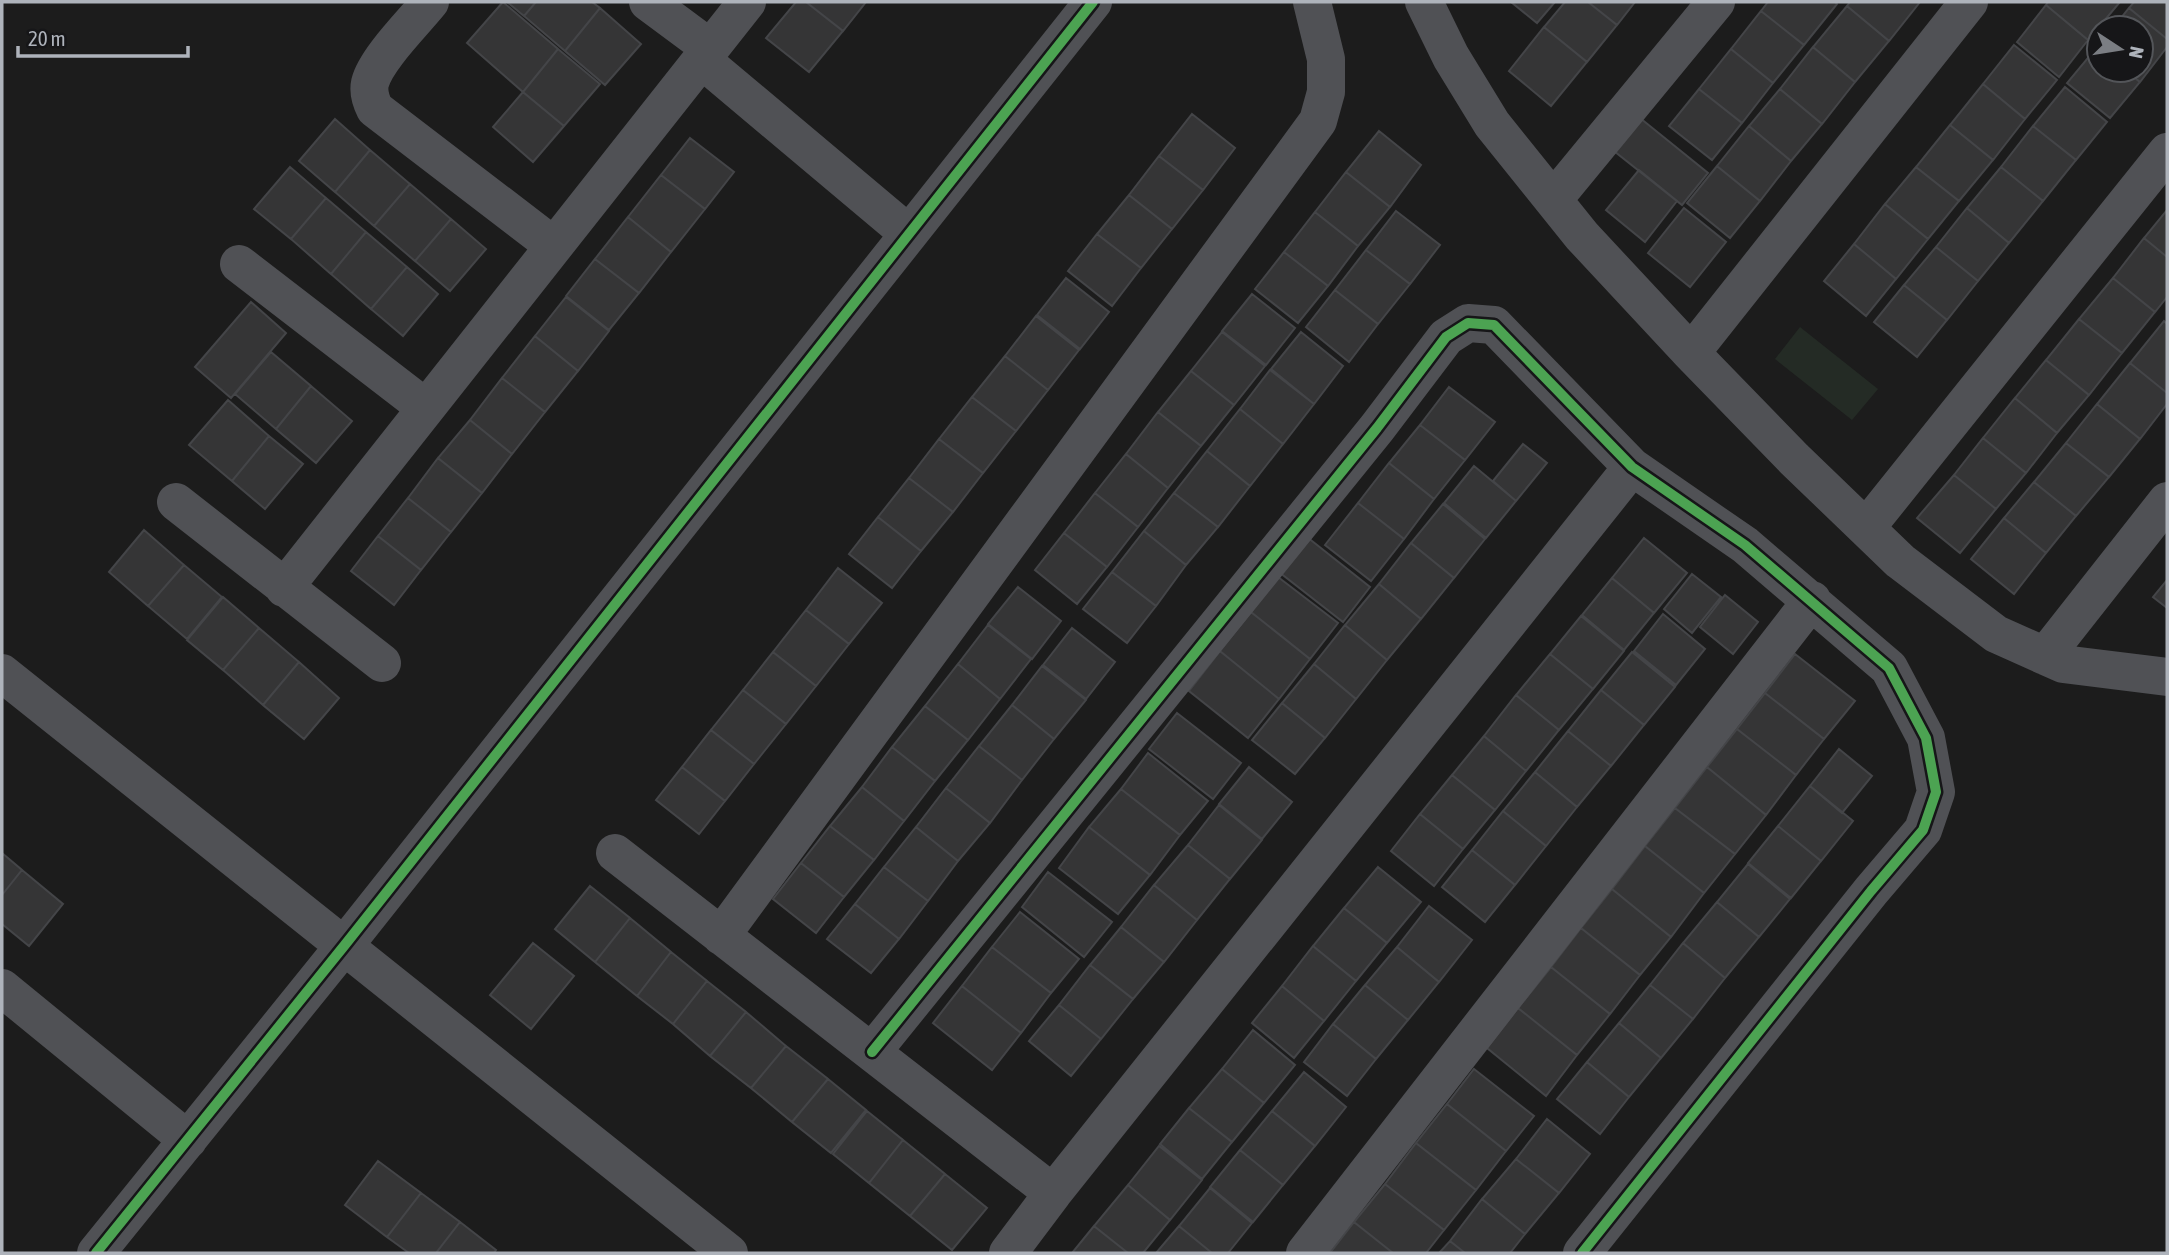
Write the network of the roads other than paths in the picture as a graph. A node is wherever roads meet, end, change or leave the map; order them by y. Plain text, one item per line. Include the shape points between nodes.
1 (430, 2) edge
2 (648, 2) edge
3 (747, 2) edge
4 (1093, 2) edge
5 (1312, 2) edge
6 (1424, 2) edge
7 (1716, 2) edge
8 (1969, 2) edge
9 (706, 54) junction
10 (2167, 152) edge
11 (1552, 200) junction
12 (909, 234) junction
13 (554, 246) junction
14 (239, 264) dead end
15 (1691, 354) junction
16 (426, 408) junction
17 (1632, 467) junction
18 (2167, 501) edge
19 (176, 502) dead end
20 (1866, 528) junction
21 (284, 588) junction
22 (1812, 600) junction
23 (2045, 656) junction
24 (382, 663) dead end
25 (2, 673) edge
26 (2167, 677) edge
27 (615, 853) dead end
28 (721, 936) junction
29 (344, 946) junction
30 (2, 988) edge
31 (872, 1052) junction
32 (188, 1140) junction
33 (1053, 1193) junction
34 (96, 1253) edge
35 (729, 1253) edge
36 (1008, 1253) edge
37 (1306, 1253) edge
38 (1582, 1253) edge

1 - 13 street via 378,66 370,83 375,109
2 - 9 street
3 - 9 street
4 - 12 street
5 - 28 street via 1326,60 1326,92 1318,121
6 - 11 street via 1492,124
7 - 11 street
8 - 15 street
9 - 12 street
9 - 13 street
10 - 20 street
11 - 15 street
12 - 29 street
13 - 16 street
14 - 16 street
15 - 20 street
16 - 21 street
17 - 22 street via 1745,545
17 - 31 street via 1494,325 1468,323 1446,337
17 - 33 street
18 - 23 street
19 - 21 street
20 - 23 street via 1900,561 1996,634
21 - 24 street
22 - 37 street
22 - 38 street via 1889,667 1926,738 1936,792 1923,830
23 - 26 street via 2063,664
25 - 29 street
27 - 28 street
28 - 31 street
29 - 32 street
29 - 35 street
30 - 32 street
31 - 33 street
32 - 34 street
33 - 36 street

